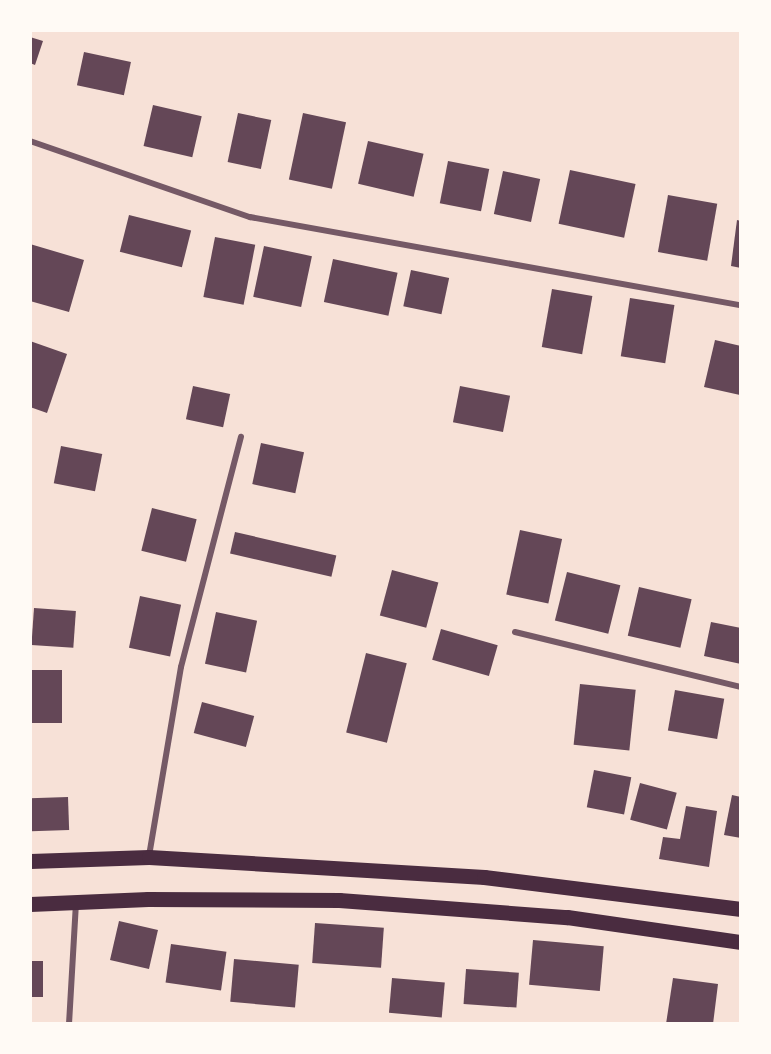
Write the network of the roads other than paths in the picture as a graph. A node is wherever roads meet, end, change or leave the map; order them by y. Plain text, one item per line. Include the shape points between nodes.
1 (30, 141) edge
2 (741, 305) edge
3 (241, 437) dead end
4 (515, 632) dead end
5 (741, 687) edge
6 (149, 856) junction
7 (30, 861) edge
8 (76, 901) junction
9 (30, 904) edge
10 (741, 909) edge
11 (741, 942) edge
12 (69, 1024) edge

1 - 2 street via 250,217
3 - 6 street via 181,667
4 - 5 street
6 - 7 main road
6 - 10 main road via 484,877
8 - 9 main road
8 - 11 main road via 339,900 567,917
8 - 12 street

